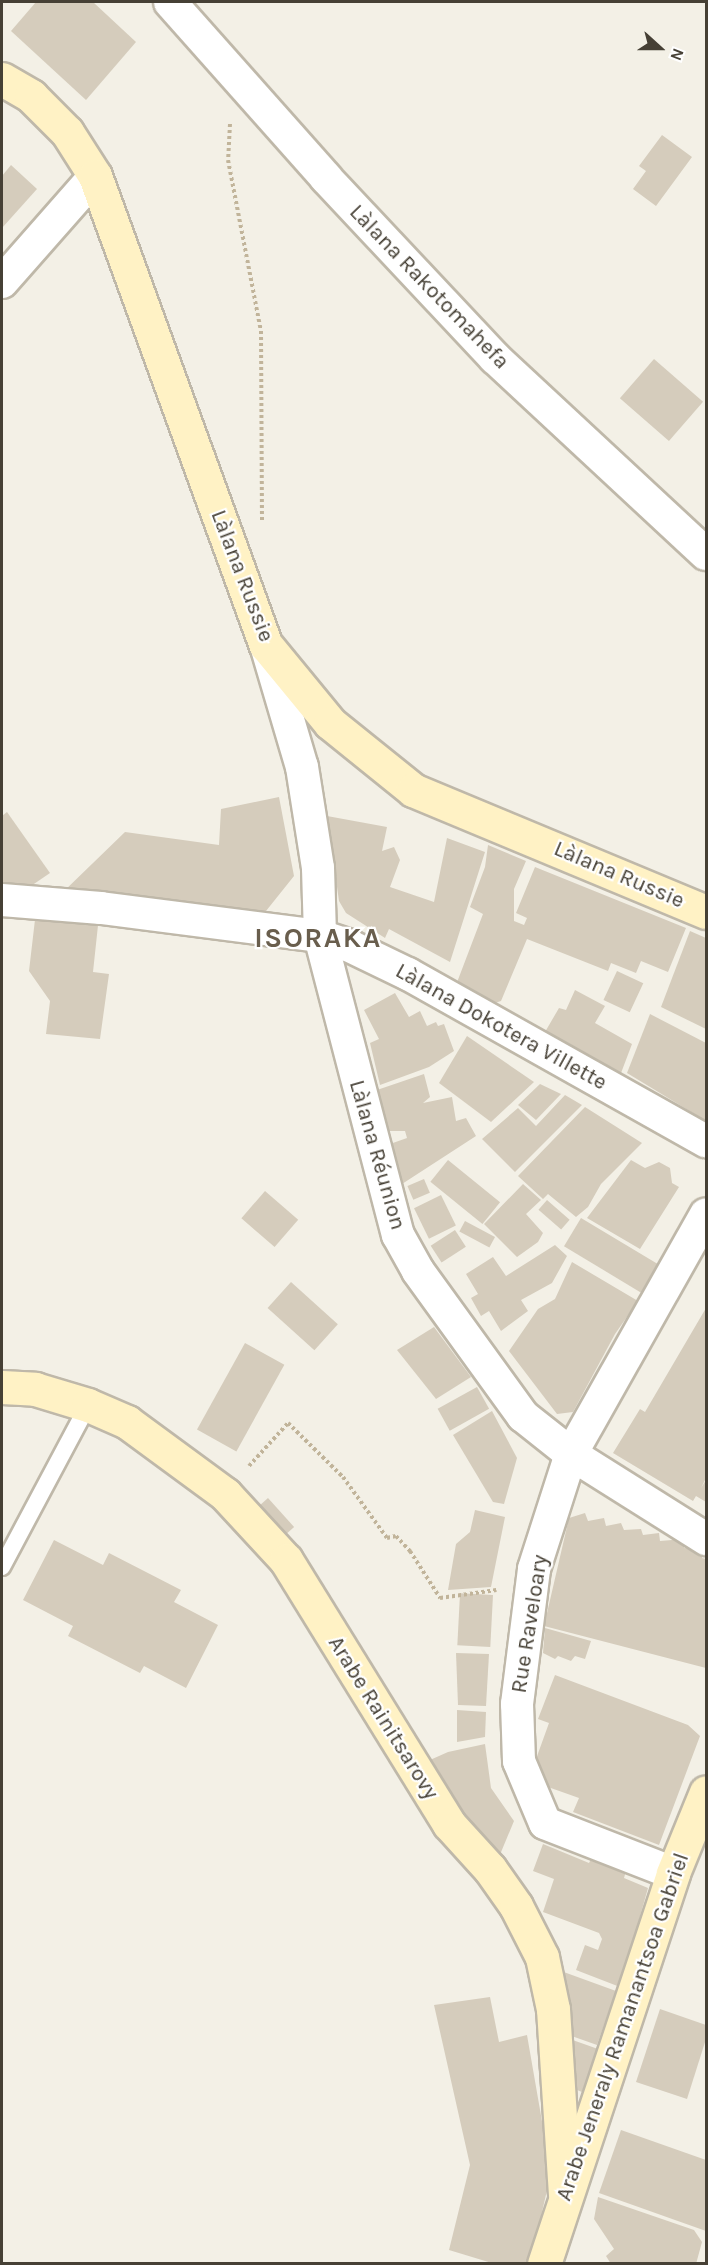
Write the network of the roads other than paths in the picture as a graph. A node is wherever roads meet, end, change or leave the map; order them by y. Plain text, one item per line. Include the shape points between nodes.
1 (171, 2) edge
2 (2, 79) edge
3 (95, 176) junction
4 (2, 282) edge
5 (706, 554) edge
6 (266, 645) junction
7 (2, 900) edge
8 (706, 912) edge
9 (320, 936) junction
10 (706, 1141) edge
11 (706, 1214) edge
12 (2, 1387) edge
13 (88, 1404) junction
14 (571, 1454) junction
15 (706, 1539) edge
16 (2, 1567) edge
17 (706, 1792) edge
18 (673, 1873) junction
19 (564, 2195) junction
20 (544, 2264) edge

1 - 5 street, Làlana Rakotomahefa via 495,358
2 - 3 street, Làlana Russie via 31,96 67,132
3 - 4 street
3 - 6 street, Làlana Russie
6 - 8 street, Làlana Russie via 330,723 413,790
6 - 9 street, Làlana Réunion via 302,767 318,868
7 - 9 street, Làlana Dokotera Villette via 101,908
9 - 10 street, Làlana Dokotera Villette via 408,974
9 - 14 street, Làlana Réunion via 398,1235 418,1271 522,1416
11 - 14 street, Rue Raveloary
12 - 13 street, Arabe Rainitsarovy via 35,1389
13 - 16 lane
13 - 19 street, Arabe Rainitsarovy via 136,1428 225,1494 286,1560 448,1824 490,1869 516,1906 542,1957 553,2008
14 - 15 street, Làlana Réunion
14 - 18 street, Rue Raveloary via 534,1569 517,1704 519,1761 545,1823
17 - 18 street, Arabe Jeneraly Ramanantsoa Gabriel
18 - 19 street, Arabe Jeneraly Ramanantsoa Gabriel
19 - 20 street, Arabe Jeneraly Ramanantsoa Gabriel

